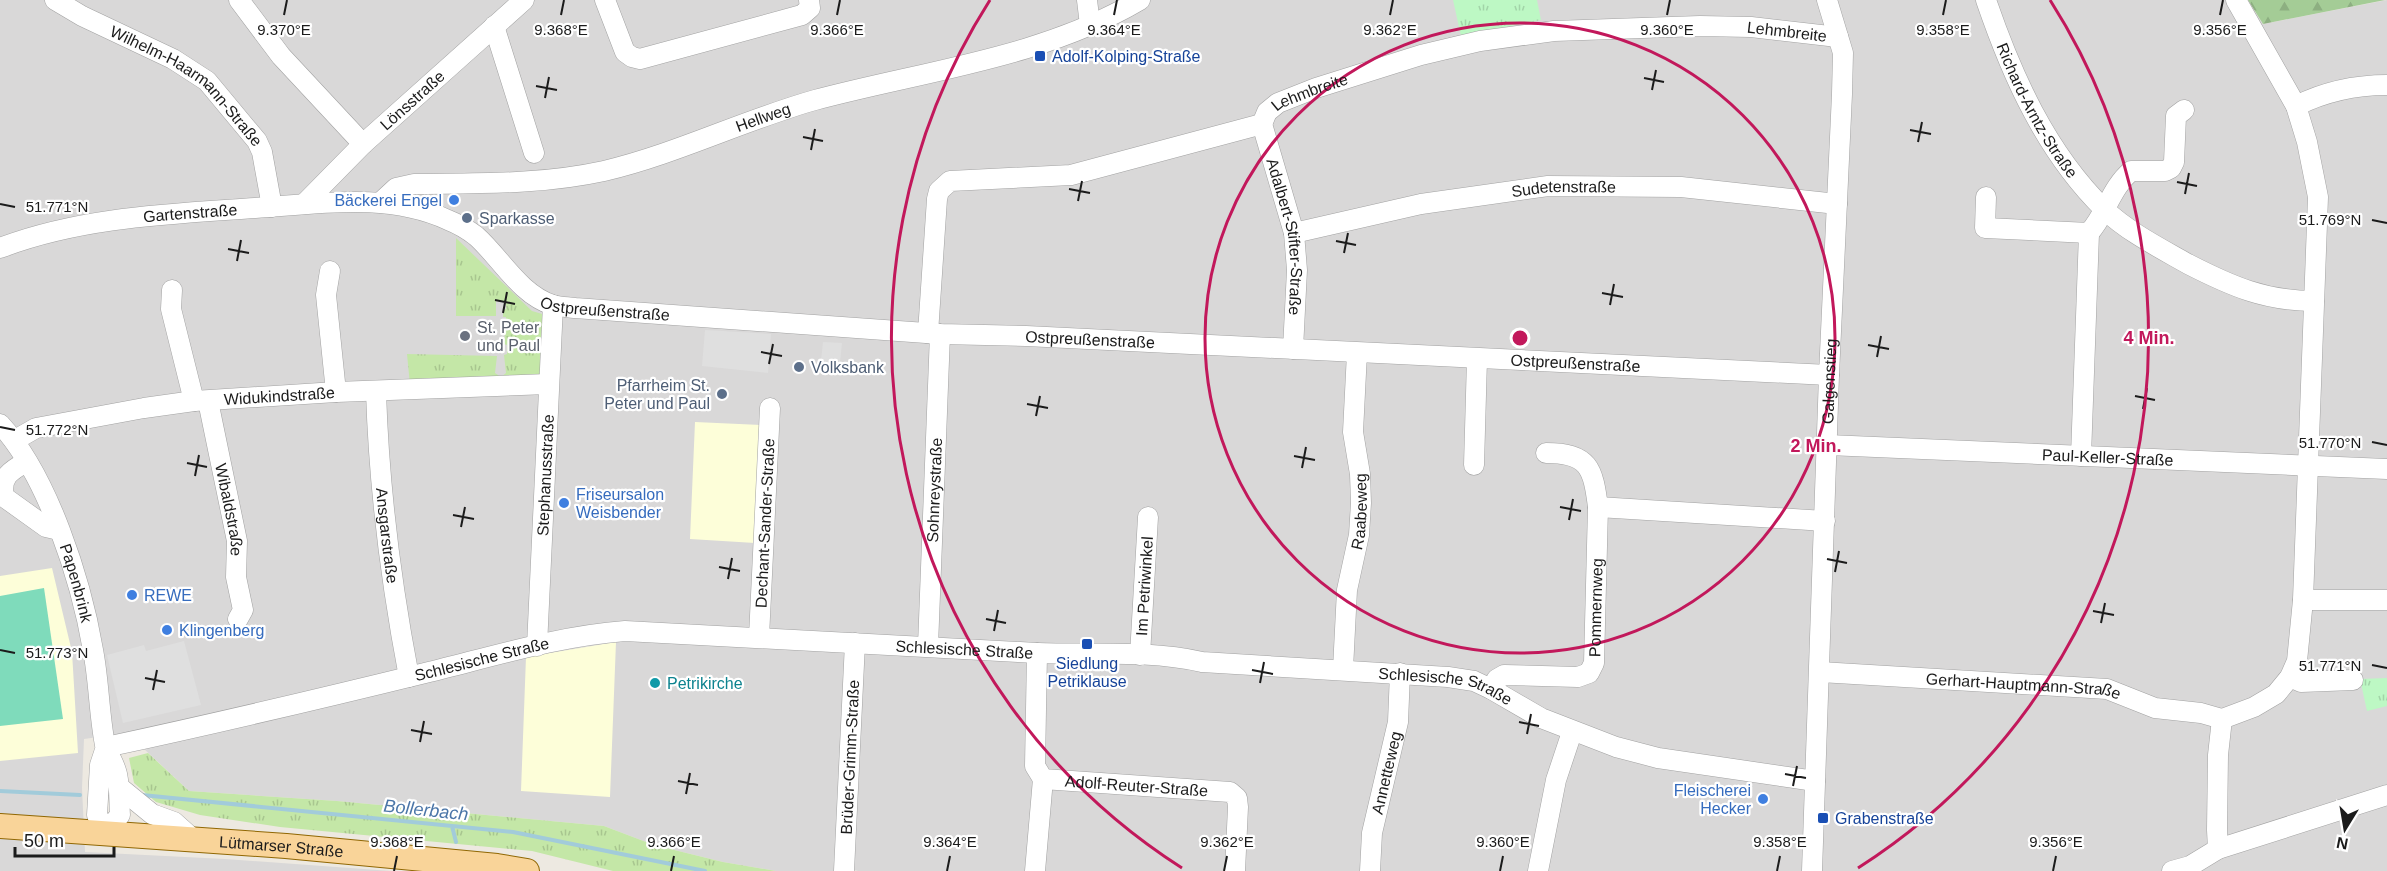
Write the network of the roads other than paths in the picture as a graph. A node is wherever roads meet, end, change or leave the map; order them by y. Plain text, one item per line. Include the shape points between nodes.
1 (55, 0) edge
2 (239, 0) edge
3 (524, 0) edge
4 (605, 0) edge
5 (809, 0) edge
6 (1086, 0) edge
7 (1140, 0) edge
8 (1827, 0) edge
9 (1986, 0) edge
10 (2236, 0) edge
11 (1090, 25) junction
12 (494, 26) junction
13 (1838, 37) junction
14 (2387, 85) edge
15 (2296, 106) junction
16 (2184, 110) dead end
17 (1262, 124) junction
18 (363, 144) junction
19 (534, 153) dead end
20 (1986, 197) dead end
21 (383, 203) junction
22 (303, 204) junction
23 (1837, 204) junction
24 (272, 207) junction
25 (2105, 210) junction
26 (1294, 233) junction
27 (2089, 233) junction
28 (0, 248) edge
29 (330, 271) dead end
30 (172, 290) dead end
31 (2314, 301) junction
32 (553, 305) junction
33 (934, 333) junction
34 (1293, 350) junction
35 (1357, 353) junction
36 (1477, 359) junction
37 (1829, 375) junction
38 (548, 384) junction
39 (336, 392) junction
40 (376, 392) junction
41 (201, 401) junction
42 (770, 408) dead end
43 (0, 424) edge
44 (15, 440) junction
45 (1828, 445) junction
46 (1546, 453) dead end
47 (2081, 456) junction
48 (26, 462) junction
49 (1474, 465) dead end
50 (2307, 466) junction
51 (2387, 469) edge
52 (1598, 507) junction
53 (1148, 517) dead end
54 (1825, 521) junction
55 (58, 530) junction
56 (2303, 600) junction
57 (2387, 600) edge
58 (238, 619) dead end
59 (759, 637) junction
60 (855, 643) junction
61 (537, 646) junction
62 (928, 646) junction
63 (1037, 653) junction
64 (1140, 655) junction
65 (1343, 669) junction
66 (1820, 672) junction
67 (1400, 673) junction
68 (409, 677) junction
69 (2290, 677) junction
70 (2353, 680) dead end
71 (1491, 689) junction
72 (2222, 719) junction
73 (1572, 732) junction
74 (106, 747) junction
75 (1043, 779) junction
76 (1815, 781) junction
77 (119, 787) junction
78 (2387, 795) edge
79 (0, 826) edge
80 (106, 832) junction
81 (194, 839) junction
82 (2218, 849) junction
83 (497, 869) edge
84 (527, 871) edge
85 (844, 871) edge
86 (1035, 871) edge
87 (1235, 871) edge
88 (1370, 871) edge
89 (1538, 871) edge
90 (1812, 871) edge
91 (2172, 871) edge

1 - 24 street, Wilhelm-Haarmann-Straße via 173,59 207,81 257,141
2 - 18 street via 281,56
3 - 12 street, Lönsstraße
4 - 5 street via 625,52 640,60 802,15 810,8
6 - 11 street
7 - 11 street, Hellweg
8 - 13 street, Galgenstieg
9 - 25 street, Richard-Arntz-Straße via 2000,42 2044,134
10 - 15 street
11 - 21 street, Hellweg via 1022,49 813,101 607,170 546,182 414,184 396,188
12 - 18 street, Lönsstraße
12 - 19 street
13 - 17 street, Lehmbreite via 1751,27 1700,26 1554,31 1480,41 1411,57 1278,103 1267,112
13 - 23 street, Galgenstieg via 1843,52
14 - 15 street via 2335,92
15 - 31 street via 2318,197
16 - 25 street via 2175,116 2171,168 2131,171 2120,180
17 - 26 street, Adalbert-Stifter-Straße
17 - 33 street, Lehmbreite via 1071,176 950,181 939,191 937,199
18 - 22 street, Lönsstraße
20 - 27 street via 1985,228
21 - 22 street, Gartenstraße
21 - 32 street, Ostpreußenstraße via 427,212 463,226 530,292
22 - 24 street, Gartenstraße
23 - 26 street, Sudetenstraße via 1682,187 1548,186 1422,204
23 - 37 street, Galgenstieg
24 - 28 street, Gartenstraße via 118,220 79,226
25 - 27 street
25 - 31 street, Richard-Arntz-Straße via 2155,246 2238,288 2269,298
26 - 34 street, Adalbert-Stifter-Straße via 1297,270
27 - 47 street
29 - 39 street via 327,295
30 - 41 street, Wibaldstraße via 171,309
31 - 50 street
32 - 33 street, Ostpreußenstraße
32 - 38 street, Stephanusstraße
33 - 34 street, Ostpreußenstraße
33 - 62 street, Sohnreystraße
34 - 35 street, Ostpreußenstraße
35 - 36 street, Ostpreußenstraße
35 - 65 street, Raabeweg via 1353,432 1361,503 1359,536 1347,590
36 - 37 street, Ostpreußenstraße
36 - 49 street
37 - 45 street, Galgenstieg
38 - 40 street, Widukindstraße
38 - 61 street, Stephanusstraße
39 - 40 street, Widukindstraße
39 - 41 street, Widukindstraße
40 - 68 street, Ansgarstraße via 383,499
41 - 44 street, Widukindstraße via 36,428
41 - 58 street, Wibaldstraße via 237,541 236,577 243,610
42 - 59 street, Dechant-Sander-Straße
43 - 44 street, Papenbrink
44 - 48 street, Papenbrink
45 - 47 street, Paul-Keller-Straße
45 - 54 street, Galgenstieg
46 - 52 street, Pommernweg via 1577,456 1586,464
47 - 50 street, Paul-Keller-Straße
48 - 55 street, Papenbrink
48 - 55 street, Papenbrink via 6,476 1,487 4,497 46,527
50 - 51 street, Paul-Keller-Straße
50 - 56 street
52 - 54 street
52 - 71 street, Pommernweg via 1594,663 1589,673 1578,677 1504,675
53 - 64 street, Im Petriwinkel
54 - 66 street, Galgenstieg
55 - 74 street, Papenbrink via 78,586 93,650
56 - 57 street
56 - 69 street via 2297,661
59 - 60 street, Schlesische Straße
59 - 61 street, Schlesische Straße via 626,631
60 - 62 street, Schlesische Straße
60 - 85 street, Brüder-Grimm-Straße
61 - 68 street, Schlesische Straße
62 - 63 street, Schlesische Straße
63 - 64 street, Schlesische Straße
63 - 75 street, Adolf-Reuter-Straße via 1035,766
64 - 65 street, Schlesische Straße
65 - 67 street, Schlesische Straße
66 - 72 street, Gerhart-Hauptmann-Straße via 2107,689 2155,708
66 - 76 street, Galgenstieg
67 - 71 street, Schlesische Straße via 1474,681
67 - 88 street, Annetteweg via 1398,722 1372,833
68 - 74 street, Schlesische Straße
69 - 70 street via 2301,682
69 - 72 street via 2276,694
71 - 73 street, Schlesische Straße
72 - 82 street
73 - 76 street, Schlesische Straße via 1658,758
73 - 89 street via 1556,780
74 - 77 street, Papenbrink
74 - 80 street, Papenbrink via 100,765 97,815
75 - 86 street, Adolf-Reuter-Straße
75 - 87 street, Adolf-Reuter-Straße via 1230,792 1237,798 1238,807
76 - 90 street, Galgenstieg
77 - 80 street, Papenbrink via 120,815
77 - 81 street via 152,814 174,822
78 - 82 street
79 - 80 main road, Lütmarser Straße
80 - 81 main road, Lütmarser Straße
81 - 83 main road, Lütmarser Straße
82 - 91 street via 2190,866
83 - 84 main road, Lütmarser Straße

